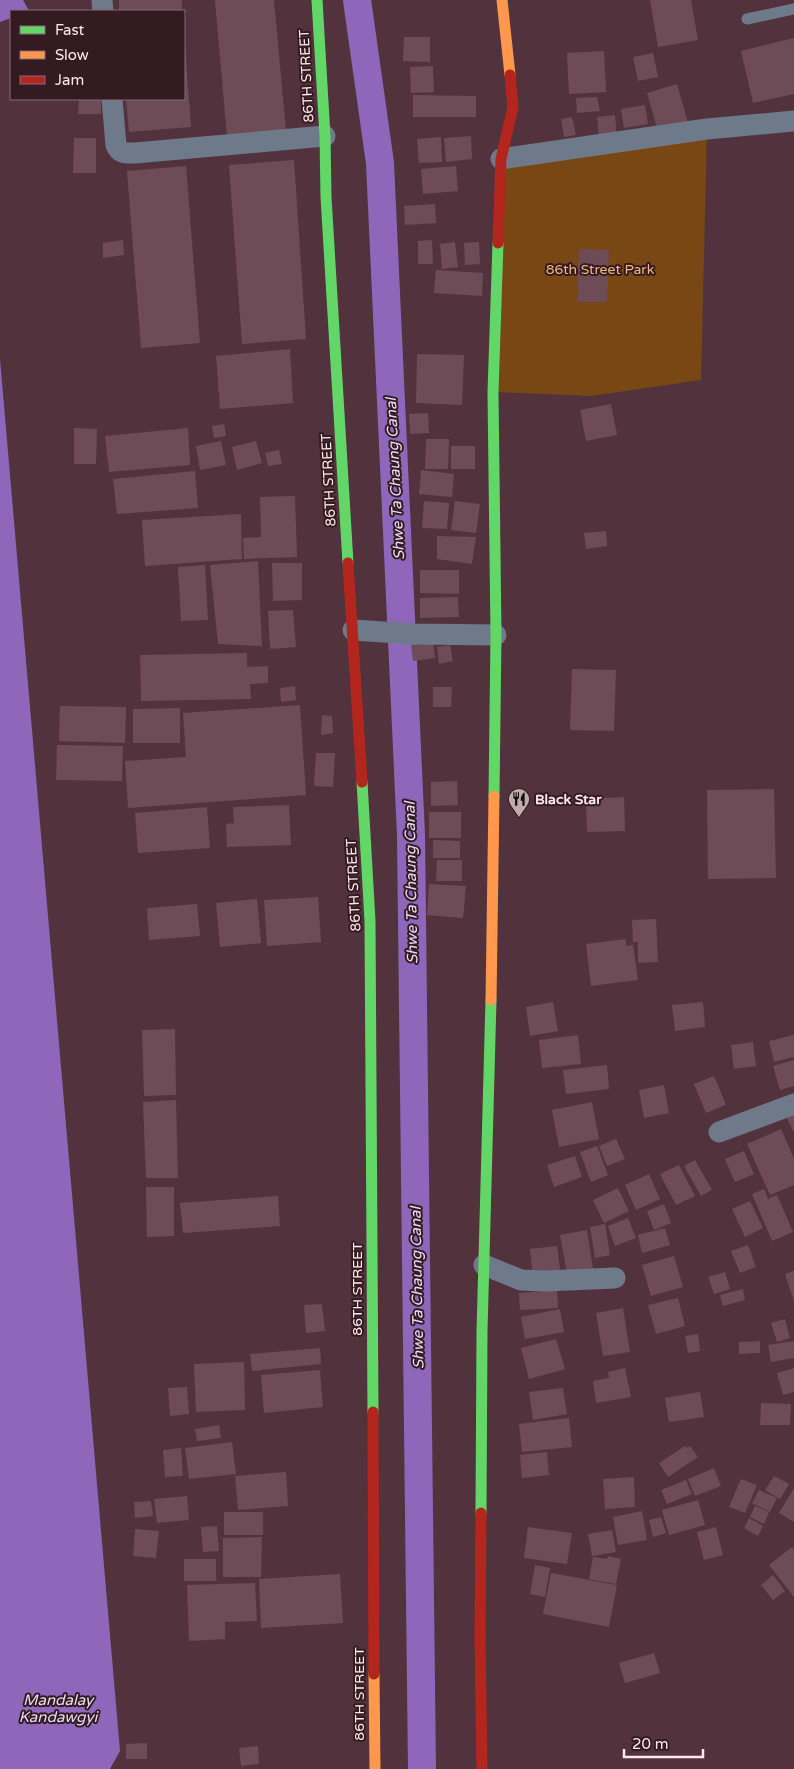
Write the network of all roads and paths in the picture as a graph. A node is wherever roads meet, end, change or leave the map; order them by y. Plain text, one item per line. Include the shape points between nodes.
1 (317, 0) edge
2 (502, 0) edge
3 (794, 9) edge
4 (747, 19) dead end
5 (112, 100) edge
6 (794, 121) edge
7 (325, 136) junction
8 (501, 159) junction
9 (352, 630) junction
10 (496, 635) junction
11 (794, 1104) edge
12 (719, 1132) dead end
13 (484, 1265) junction
14 (614, 1278) dead end
15 (375, 1769) edge
16 (482, 1769) edge

1 - 7 main road, 86TH STREET
2 - 8 main road via 513,108
3 - 4 lane
5 - 7 street via 116,145 122,153
6 - 8 street via 707,129
7 - 9 main road, 86TH STREET
8 - 10 main road via 493,392
9 - 10 street
9 - 15 main road, 86TH STREET via 370,921
10 - 13 main road
11 - 12 street
13 - 14 street via 521,1280
13 - 16 main road via 480,1639

